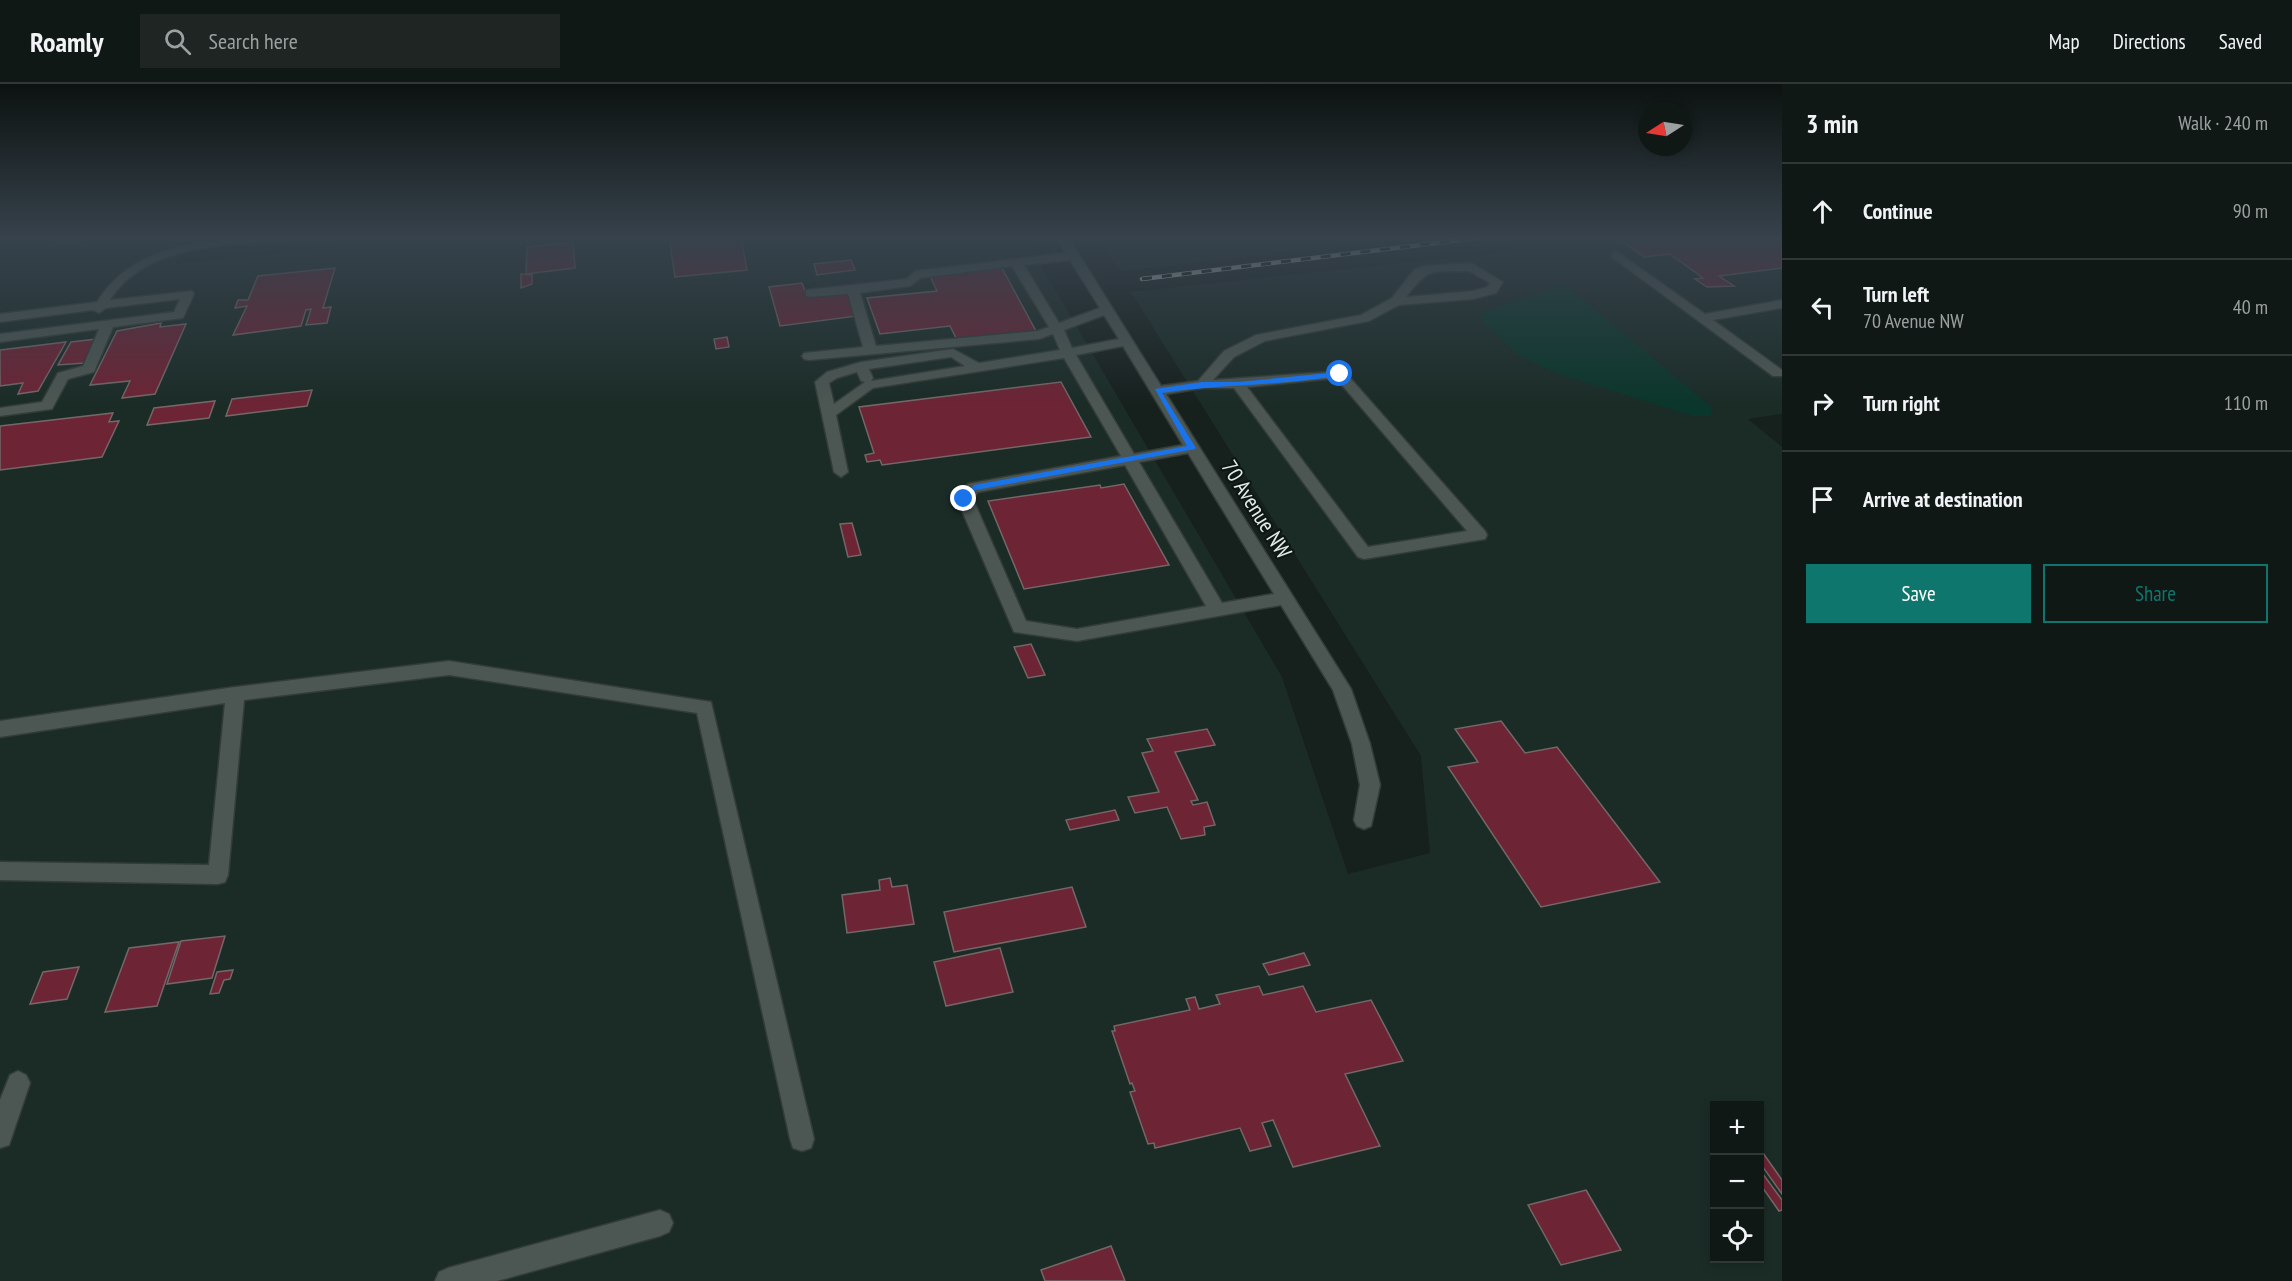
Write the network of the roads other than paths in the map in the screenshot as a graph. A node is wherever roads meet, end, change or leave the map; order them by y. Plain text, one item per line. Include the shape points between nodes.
1 (111, 293) edge
2 (854, 293) edge
3 (1035, 293) edge
4 (1097, 293) edge
5 (1402, 293) edge
6 (1481, 293) edge
7 (1668, 293) edge
8 (1396, 301) junction
9 (1782, 303) edge
10 (102, 304) junction
11 (1107, 310) junction
12 (0, 318) edge
13 (1702, 318) junction
14 (108, 324) junction
15 (90, 327) junction
16 (1056, 328) junction
17 (0, 338) edge
18 (1126, 342) junction
19 (871, 351) junction
20 (1068, 353) junction
21 (809, 356) dead end
22 (861, 366) junction
23 (978, 368) junction
24 (1779, 374) dead end
25 (1202, 384) junction
26 (1238, 384) junction
27 (868, 385) junction
28 (1157, 391) junction
29 (0, 412) edge
30 (829, 414) junction
31 (1192, 448) junction
32 (1130, 459) junction
33 (841, 472) dead end
34 (1286, 598) junction
35 (1217, 610) junction
36 (235, 694) junction
37 (0, 729) edge
38 (1364, 820) dead end
39 (0, 871) edge
40 (18, 1083) dead end
41 (0, 1136) edge
42 (802, 1139) dead end
43 (660, 1223) dead end
44 (448, 1281) edge

1 - 10 street
2 - 19 street
3 - 16 street
4 - 11 street, 70 Avenue NW
5 - 8 street
6 - 8 street
7 - 13 street
8 - 25 street via 1365,318 1338,326 1261,338 1229,354
9 - 13 street
10 - 12 street
10 - 14 street via 188,294 179,315
10 - 15 street
11 - 16 street
11 - 18 street, 70 Avenue NW
13 - 24 street
14 - 15 street
14 - 29 street via 89,369 63,376 47,406
15 - 17 street
16 - 19 street via 1039,336
16 - 20 street
18 - 20 street
18 - 28 street, 70 Avenue NW
19 - 21 street
20 - 23 street
20 - 32 street
22 - 23 street via 953,353
22 - 27 street
22 - 30 street via 822,382
23 - 27 street
25 - 26 street
25 - 28 street
26 - 26 street via 1340,374 1479,535 1364,553
27 - 30 street
28 - 31 street, 70 Avenue NW
30 - 33 street
31 - 32 street
31 - 34 street, 70 Avenue NW
32 - 35 street
32 - 35 street via 974,488 964,499 1020,627 1077,634
34 - 35 street
34 - 38 street, 70 Avenue NW via 1342,689 1370,785
36 - 37 street
36 - 39 street via 218,875
36 - 42 street via 449,669 705,707
40 - 41 street
43 - 44 street

